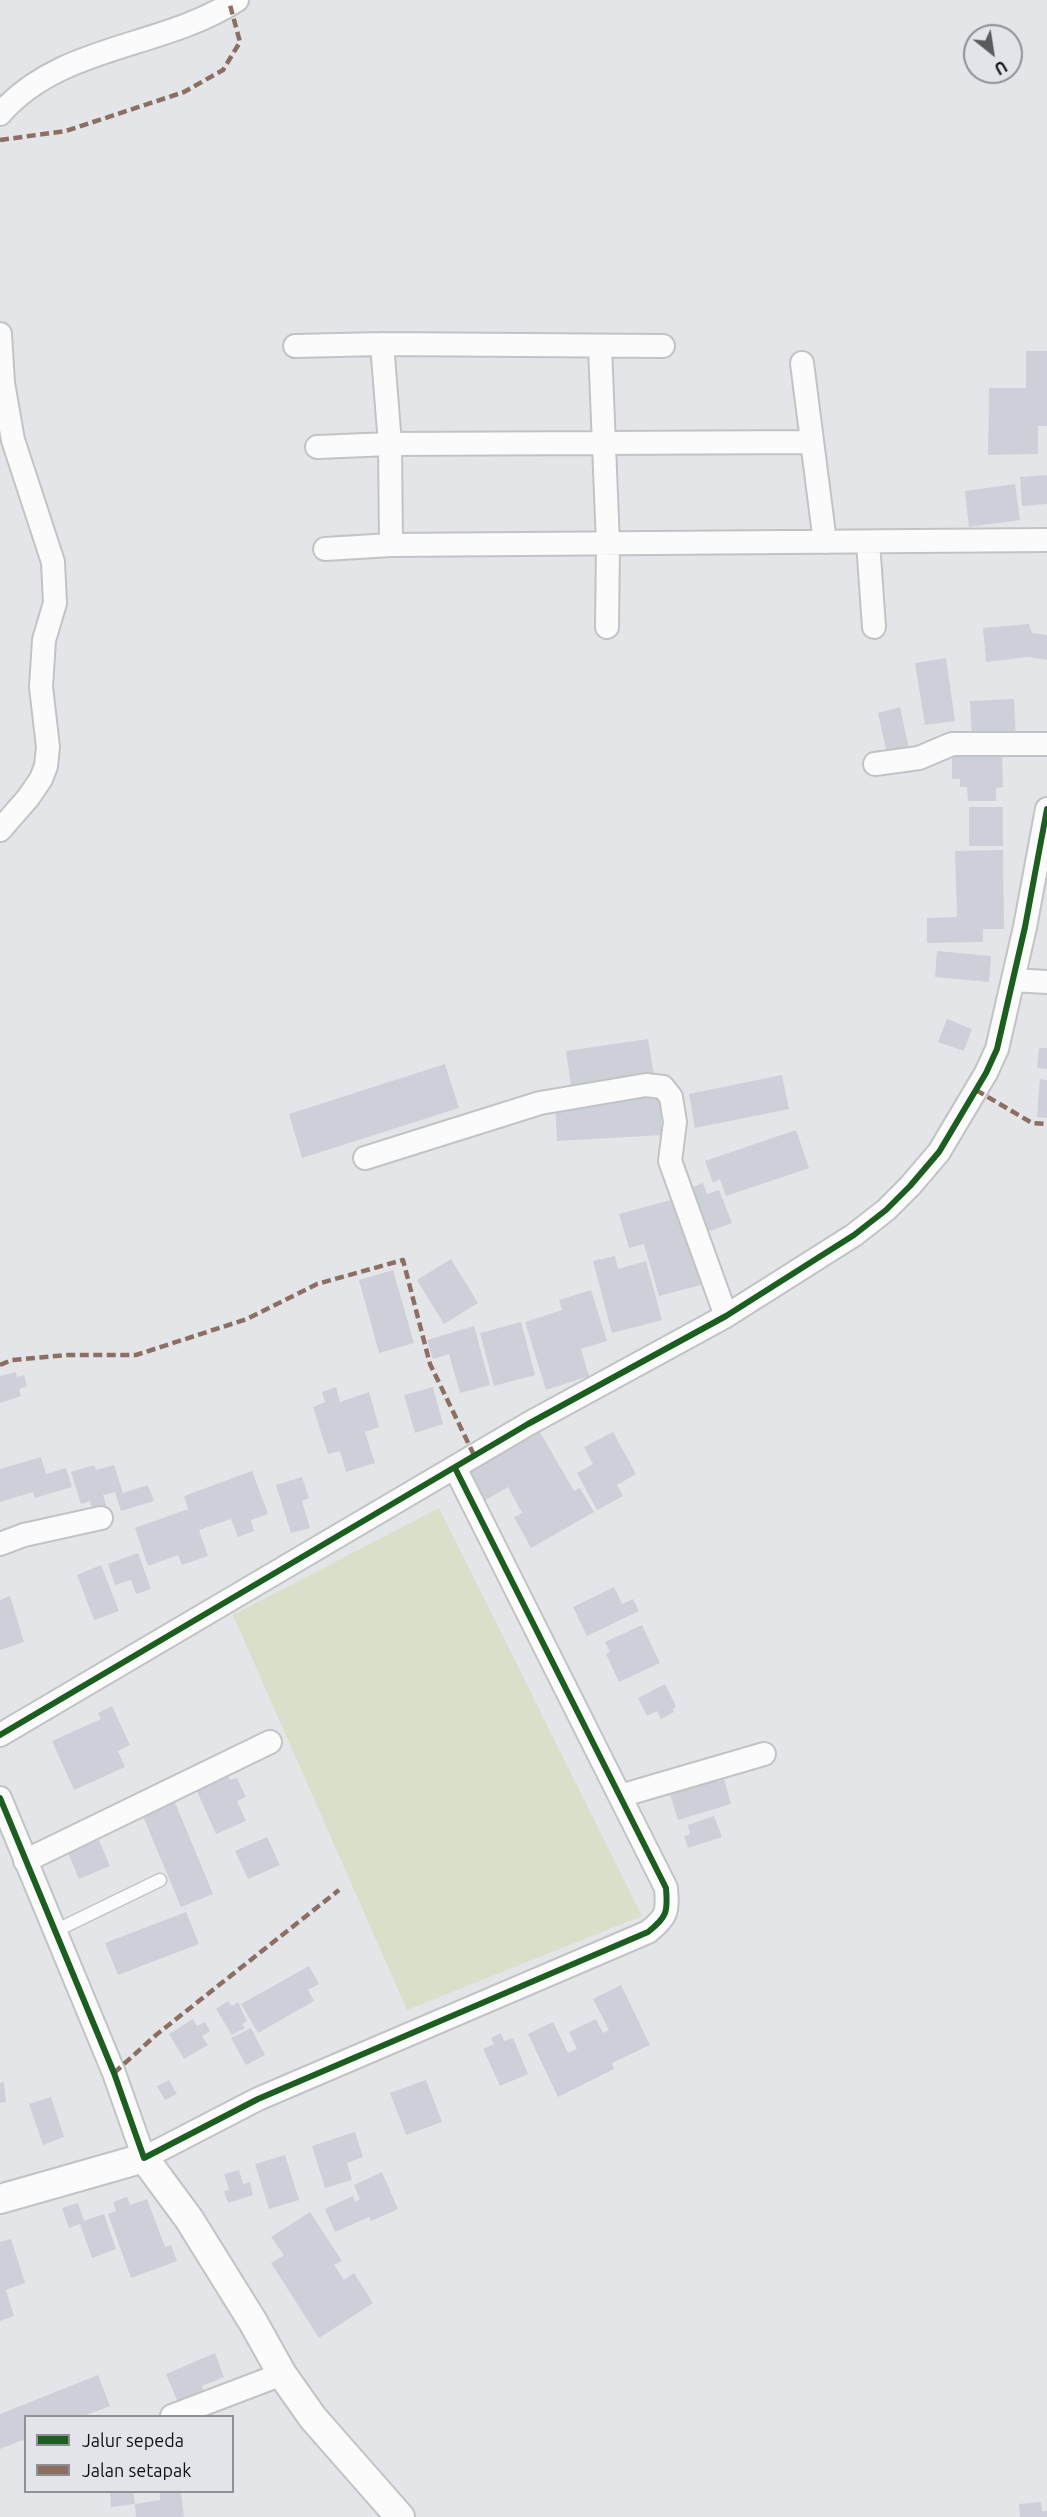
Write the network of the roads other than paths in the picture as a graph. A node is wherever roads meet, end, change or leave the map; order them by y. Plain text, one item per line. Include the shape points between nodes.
1 (237, 0) edge
2 (0, 114) edge
3 (0, 334) edge
4 (382, 344) junction
5 (296, 346) dead end
6 (663, 346) dead end
7 (600, 347) junction
8 (802, 363) dead end
9 (604, 442) junction
10 (812, 442) junction
11 (390, 444) junction
12 (317, 447) dead end
13 (1047, 540) edge
14 (825, 542) junction
15 (868, 542) junction
16 (608, 544) junction
17 (391, 545) junction
18 (325, 549) dead end
19 (608, 627) dead end
20 (874, 627) dead end
21 (1047, 744) edge
22 (876, 764) dead end
23 (1047, 809) edge
24 (0, 830) edge
25 (1013, 980) junction
26 (1047, 982) edge
27 (365, 1158) dead end
28 (726, 1316) junction
29 (455, 1468) junction
30 (101, 1518) dead end
31 (0, 1544) edge
32 (0, 1735) edge
33 (270, 1742) dead end
34 (764, 1755) dead end
35 (620, 1796) junction
36 (0, 1798) edge
37 (6, 1833) edge
38 (25, 1861) junction
39 (160, 1880) dead end
40 (55, 1931) junction
41 (144, 2158) junction
42 (0, 2199) edge
43 (282, 2374) junction
44 (175, 2415) edge
45 (400, 2517) edge

1 - 2 street via 179,29 82,59 32,84
3 - 24 street via 13,440 53,562 55,603 44,640 41,687 48,747 46,766 28,798
4 - 5 street
4 - 7 street
4 - 11 street
6 - 7 street
7 - 9 street
8 - 10 street
9 - 10 street
9 - 11 street
9 - 16 street
10 - 14 street
11 - 12 street
11 - 17 street
13 - 15 street
14 - 15 street
14 - 16 street
15 - 20 street
16 - 17 street
16 - 19 street
17 - 18 street
21 - 22 street via 952,744 919,758
23 - 25 street
25 - 26 street
25 - 28 street via 997,1049 986,1073 939,1152 910,1186 854,1235
27 - 28 street via 540,1103 646,1085 663,1087 671,1097 675,1122 670,1161
28 - 29 street
29 - 32 street
29 - 35 street
30 - 31 street
33 - 38 street
34 - 35 street
35 - 41 street via 666,1888 663,1920 648,1932 258,2099
36 - 37 street
37 - 38 street
38 - 40 street
39 - 40 lane
40 - 41 street via 114,2073
41 - 42 street
41 - 43 street via 189,2218
43 - 44 street
43 - 45 street via 313,2418

